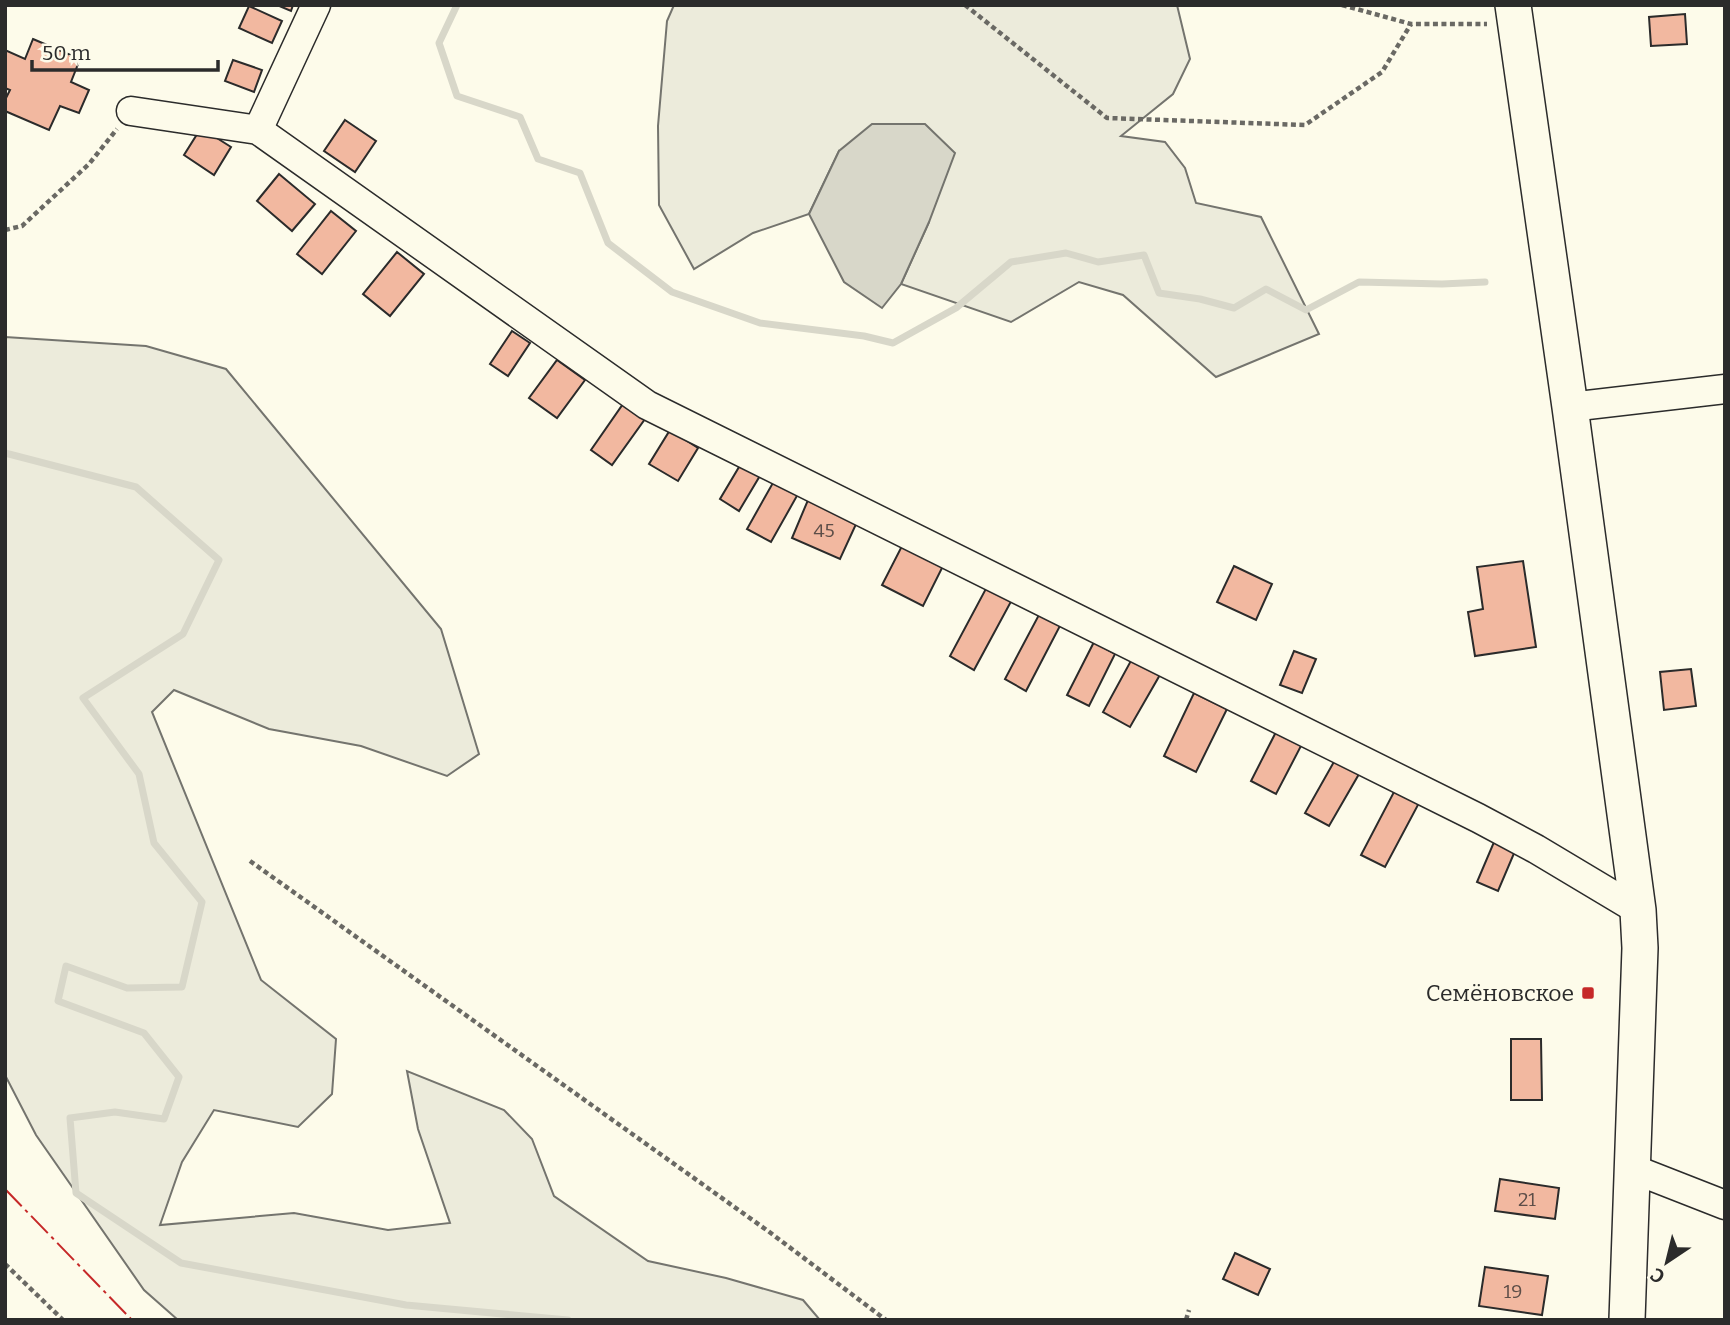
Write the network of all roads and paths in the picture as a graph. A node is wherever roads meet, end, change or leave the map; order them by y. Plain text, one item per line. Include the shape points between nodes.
1 (316, 5) edge
2 (965, 5) edge
3 (1342, 5) edge
4 (1514, 15) edge
5 (1411, 24) junction
6 (131, 111) joint
7 (258, 130) junction
8 (5, 230) edge
9 (1725, 389) edge
10 (1570, 407) junction
11 (250, 861) dead end
12 (1638, 910) junction
13 (1633, 1169) junction
14 (1725, 1205) edge
15 (5, 1264) edge
16 (1189, 1310) dead end
17 (63, 1320) edge
18 (886, 1320) edge
19 (1186, 1320) edge
20 (1627, 1320) edge

1 - 7 street
2 - 5 path via 1108,118 1305,125 1382,72
3 - 5 path
4 - 5 path
4 - 10 main road
6 - 7 street
6 - 8 path via 89,164 22,226
7 - 12 street via 647,405 1478,818
9 - 10 street
10 - 12 main road
11 - 18 path
12 - 13 main road
13 - 14 street
13 - 20 main road
15 - 17 path
16 - 19 path

